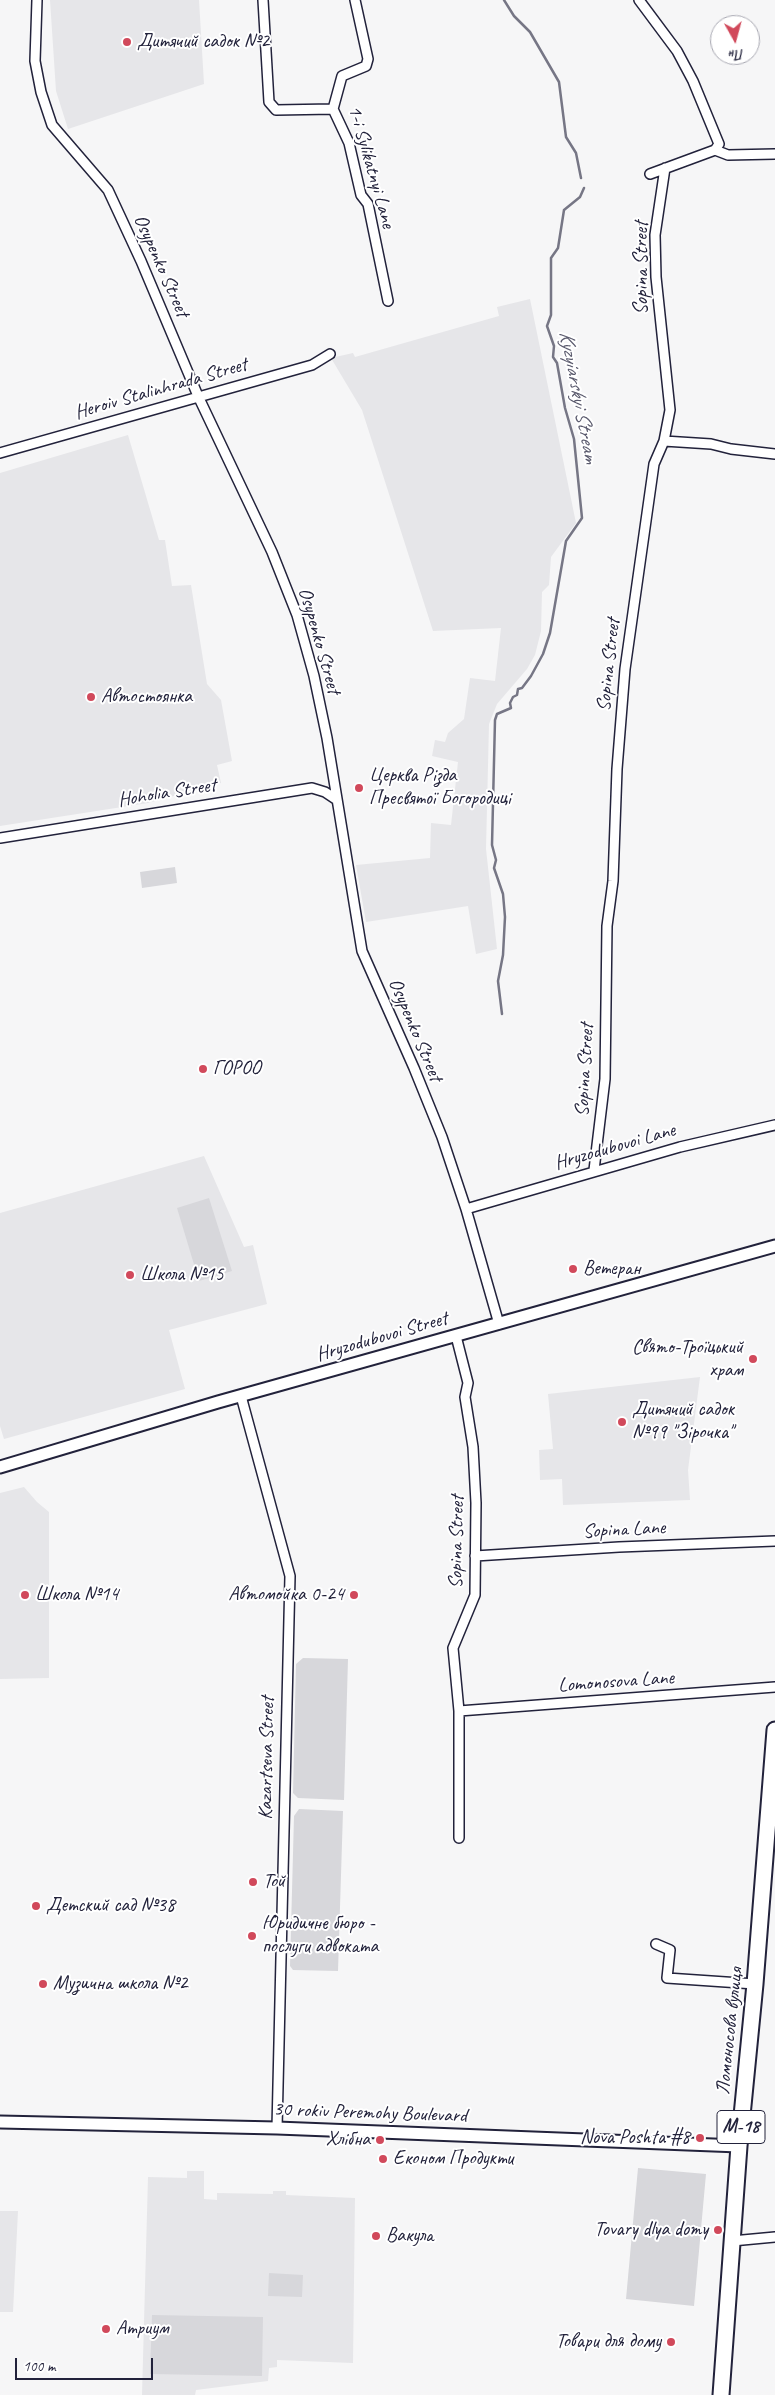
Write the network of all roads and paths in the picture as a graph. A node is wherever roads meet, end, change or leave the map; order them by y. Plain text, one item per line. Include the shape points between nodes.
1 (37, 0) edge
2 (262, 0) edge
3 (355, 0) edge
4 (639, 0) edge
5 (334, 109) junction
6 (715, 150) junction
7 (775, 154) edge
8 (665, 168) junction
9 (650, 174) dead end
10 (388, 301) dead end
11 (330, 354) dead end
12 (198, 396) junction
13 (664, 441) junction
14 (0, 453) edge
15 (775, 454) edge
16 (337, 800) junction
17 (0, 838) edge
18 (775, 1125) edge
19 (594, 1170) junction
20 (466, 1209) junction
21 (775, 1246) edge
22 (499, 1324) junction
23 (456, 1336) junction
24 (241, 1396) junction
25 (0, 1467) edge
26 (775, 1541) edge
27 (475, 1556) junction
28 (775, 1687) edge
29 (460, 1711) junction
30 (775, 1730) edge
31 (459, 1838) dead end
32 (656, 1944) dead end
33 (755, 1984) junction
34 (0, 2122) edge
35 (277, 2128) junction
36 (739, 2146) junction
37 (775, 2237) edge
38 (732, 2241) junction
39 (721, 2395) edge

1 - 12 street, Osypenko Street via 35,61 52,125 108,190
2 - 5 street via 269,102 276,110
3 - 5 street, 1-i Sylikatnyi Lane via 368,59 366,66 342,76
4 - 6 street via 677,52 693,81 719,144
5 - 10 street, 1-i Sylikatnyi Lane via 349,143 361,195 368,204
6 - 7 street via 728,155
6 - 8 street
8 - 9 street
8 - 13 street, Sopina Street via 656,235 659,323 670,410
11 - 12 street, Heroiv Stalinhrada Street via 312,365
12 - 14 street, Heroiv Stalinhrada Street
12 - 16 street, Osypenko Street via 272,552 297,615 314,676
13 - 15 street
13 - 19 street, Sopina Street via 654,464 625,669 613,881 607,926 605,1079
16 - 17 street, Hoholia Street via 312,788
16 - 20 street, Osypenko Street via 362,951 442,1137
18 - 19 street, Hryzodubovoi Lane
19 - 20 street, Hryzodubovoi Lane
20 - 22 street, Osypenko Street
21 - 22 street, Hryzodubovoi Street
22 - 23 street, Hryzodubovoi Street
23 - 24 street, Hryzodubovoi Street
23 - 27 street, Sopina Street via 468,1383 465,1397 473,1447
24 - 25 street, Hryzodubovoi Street
24 - 35 street, Kazartseva Street via 290,1576
26 - 27 street, Sopina Lane
27 - 29 street, Sopina Street via 475,1595 453,1648
28 - 29 street, Lomonosova Lane
29 - 31 street, Sopina Street
30 - 33 highway, Ломоносова вулиця / М-18
32 - 33 street via 670,1950 667,1978
33 - 36 highway, Ломоносова вулиця / М-18
34 - 35 street, 30 rokiv Peremohy Boulevard
35 - 36 street, 30 rokiv Peremohy Boulevard
36 - 38 highway, Ломоносова вулиця / М-18
37 - 38 street
38 - 39 highway, Ломоносова вулиця / М-18

